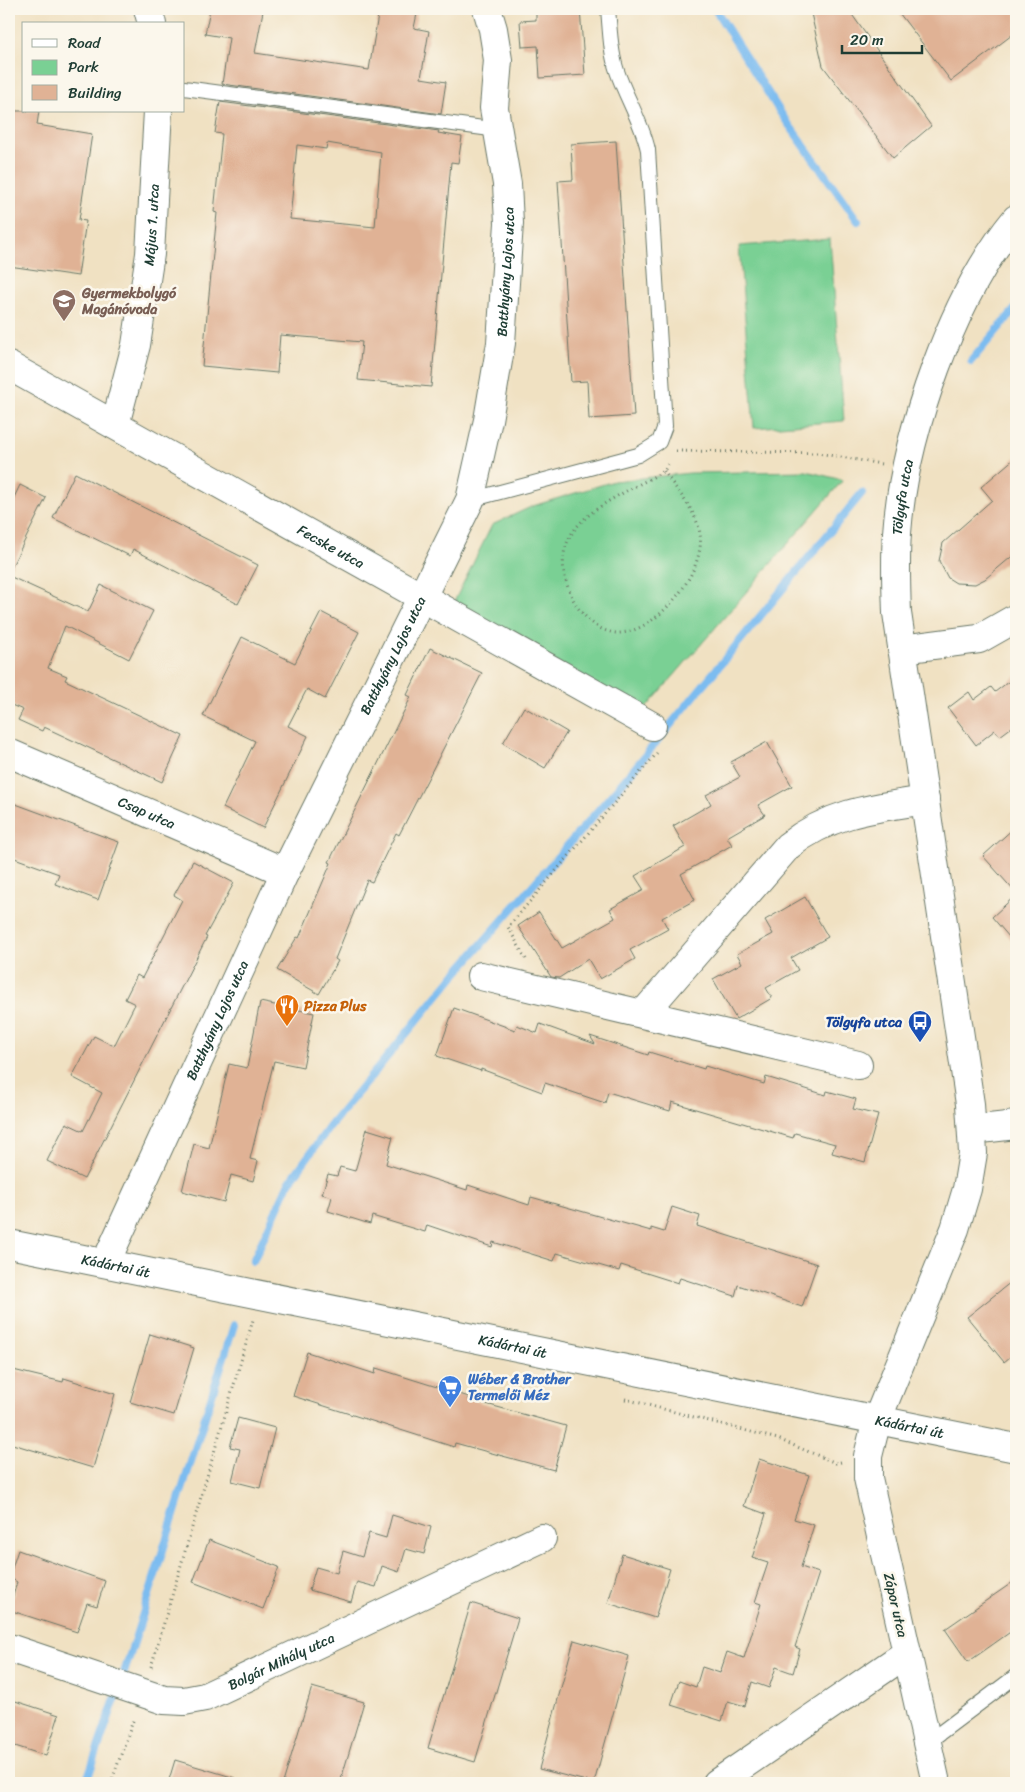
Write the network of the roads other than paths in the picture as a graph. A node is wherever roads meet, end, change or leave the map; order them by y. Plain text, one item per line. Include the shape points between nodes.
1 (148, 9) edge
2 (487, 9) edge
3 (608, 9) edge
4 (151, 22) edge
5 (185, 88) edge
6 (158, 112) edge
7 (498, 130) junction
8 (1016, 218) edge
9 (9, 366) edge
10 (115, 425) junction
11 (470, 500) junction
12 (424, 597) junction
13 (1016, 618) edge
14 (902, 649) junction
15 (657, 736) road end
16 (9, 753) edge
17 (925, 800) junction
18 (285, 872) junction
19 (481, 976) dead end
20 (643, 1014) junction
21 (858, 1065) dead end
22 (1016, 1125) edge
23 (972, 1130) junction
24 (9, 1244) edge
25 (106, 1262) junction
26 (877, 1420) junction
27 (1016, 1448) edge
28 (542, 1538) dead end
29 (9, 1648) edge
30 (907, 1653) junction
31 (1016, 1676) edge
32 (928, 1742) junction
33 (717, 1783) edge
34 (936, 1783) edge

1 - 4 street
2 - 7 street, Batthyány Lajos utca via 498,60 494,108
3 - 11 lane via 616,70 643,129 648,150 665,426 658,442 638,455
5 - 7 lane
6 - 10 street, Május 1. utca via 150,254 136,345
7 - 11 street, Batthyány Lajos utca via 507,184 507,270 501,343
8 - 14 street, Tölgyfa utca via 982,267 958,317 937,365 906,468 896,551
9 - 10 street, Fecske utca
10 - 12 street, Fecske utca
11 - 12 street, Batthyány Lajos utca
12 - 15 street, Fecske utca
12 - 18 street, Batthyány Lajos utca
13 - 14 street via 979,639
14 - 17 street, Tölgyfa utca
16 - 18 street, Csap utca
17 - 20 street via 836,816 807,831 788,846
17 - 23 street, Tölgyfa utca
18 - 25 street, Batthyány Lajos utca
19 - 20 street
20 - 21 street
22 - 23 street
23 - 26 street, Tölgyfa utca via 967,1189 955,1229
24 - 25 street, Kádártai út
25 - 26 street, Kádártai út
26 - 27 street, Kádártai út
26 - 30 street, Zápor utca via 868,1456 868,1478
28 - 29 street, Bolgár Mihály utca via 205,1697 164,1700
30 - 32 street
30 - 33 street, Zápor utca
31 - 32 lane
32 - 34 street

